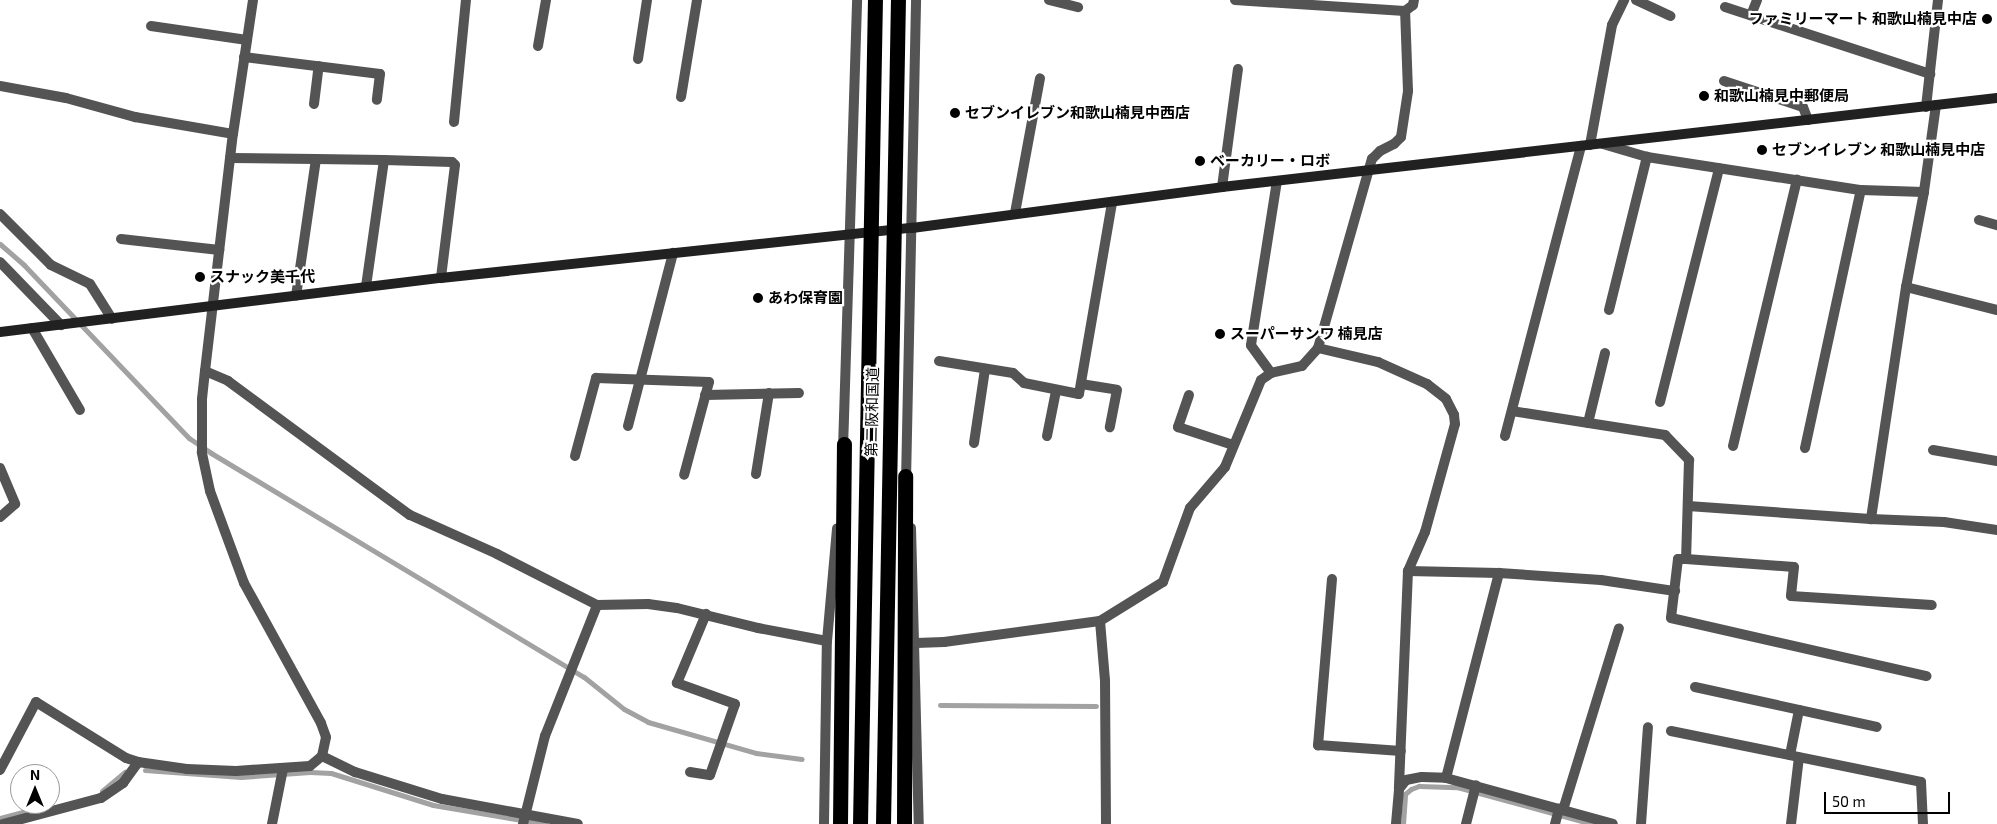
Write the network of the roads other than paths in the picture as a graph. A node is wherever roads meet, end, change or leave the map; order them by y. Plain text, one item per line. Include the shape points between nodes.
1 (253, 0) edge
2 (466, 0) edge
3 (546, 0) edge
4 (647, 0) edge
5 (697, 0) edge
6 (857, 0) edge
7 (874, 0) edge
8 (898, 0) edge
9 (916, 0) edge
10 (1049, 0) edge
11 (1235, 0) edge
12 (1414, 0) edge
13 (1624, 0) edge
14 (1636, 0) edge
15 (1756, 0) edge
16 (1938, 0) edge
17 (1078, 7) dead end
18 (1725, 7) dead end
19 (1404, 11) junction
20 (1751, 15) junction
21 (1672, 16) dead end
22 (151, 26) dead end
23 (247, 40) junction
24 (538, 46) dead end
25 (244, 57) junction
26 (638, 58) dead end
27 (319, 66) junction
28 (1238, 69) dead end
29 (1930, 74) junction
30 (1040, 78) dead end
31 (1724, 81) dead end
32 (0, 86) edge
33 (680, 97) dead end
34 (1997, 98) edge
35 (377, 100) dead end
36 (314, 104) dead end
37 (1931, 106) junction
38 (1808, 120) junction
39 (454, 122) dead end
40 (233, 134) junction
41 (1603, 144) junction
42 (1586, 146) junction
43 (1647, 157) junction
44 (230, 158) junction
45 (316, 159) junction
46 (384, 160) junction
47 (1719, 168) junction
48 (1369, 170) junction
49 (1797, 180) junction
50 (1277, 181) junction
51 (1222, 187) junction
52 (1861, 190) junction
53 (1924, 192) junction
54 (1112, 202) junction
55 (1015, 213) junction
56 (0, 214) edge
57 (1979, 220) dead end
58 (1997, 225) edge
59 (912, 228) junction
60 (851, 234) junction
61 (121, 239) dead end
62 (219, 250) junction
63 (673, 253) junction
64 (0, 262) edge
65 (441, 278) junction
66 (366, 287) junction
67 (1906, 288) junction
68 (296, 296) junction
69 (212, 307) junction
70 (1609, 310) dead end
71 (1997, 310) edge
72 (112, 319) junction
73 (65, 325) junction
74 (32, 328) junction
75 (0, 332) edge
76 (1318, 348) junction
77 (1605, 353) dead end
78 (939, 361) dead end
79 (985, 369) junction
80 (205, 371) junction
81 (1271, 373) junction
82 (640, 379) junction
83 (1081, 384) junction
84 (1056, 391) junction
85 (768, 393) junction
86 (799, 393) dead end
87 (705, 395) junction
88 (1189, 395) dead end
89 (1660, 402) dead end
90 (80, 410) dead end
91 (1512, 411) junction
92 (1588, 423) junction
93 (628, 426) dead end
94 (1110, 427) dead end
95 (1047, 436) dead end
96 (1505, 436) dead end
97 (974, 442) dead end
98 (844, 444) junction
99 (1233, 445) junction
100 (1733, 446) dead end
101 (1805, 448) dead end
102 (1933, 450) dead end
103 (575, 456) dead end
104 (1997, 461) edge
105 (0, 468) edge
106 (756, 474) dead end
107 (684, 475) dead end
108 (905, 476) junction
109 (1688, 506) junction
110 (0, 517) edge
111 (1871, 519) junction
112 (1997, 530) edge
113 (1686, 559) junction
114 (1408, 571) junction
115 (1500, 573) junction
116 (1332, 579) dead end
117 (1675, 590) junction
118 (597, 604) junction
119 (1932, 605) dead end
120 (706, 614) junction
121 (1100, 621) junction
122 (1619, 628) dead end
123 (827, 641) junction
124 (916, 643) junction
125 (1926, 676) dead end
126 (1695, 687) dead end
127 (1799, 710) junction
128 (1877, 727) dead end
129 (1648, 728) dead end
130 (1671, 730) dead end
131 (1401, 751) junction
132 (322, 756) junction
133 (1794, 756) junction
134 (138, 762) junction
135 (0, 770) edge
136 (690, 772) dead end
137 (282, 773) junction
138 (1446, 778) junction
139 (1399, 789) junction
140 (1474, 790) junction
141 (1558, 815) edge
142 (525, 819) edge
143 (3, 824) edge
144 (272, 824) edge
145 (578, 824) edge
146 (824, 824) edge
147 (840, 824) edge
148 (860, 824) edge
149 (883, 824) edge
150 (904, 824) edge
151 (919, 824) edge
152 (1106, 824) edge
153 (1396, 824) edge
154 (1466, 824) edge
155 (1612, 824) edge
156 (1641, 824) edge
157 (1791, 824) edge
158 (1923, 824) edge

1 - 23 street
2 - 39 street
3 - 24 street
4 - 26 street
5 - 33 street
6 - 60 street
7 - 148 highway, 第二阪和国道
8 - 149 highway, 第二阪和国道
9 - 59 street
10 - 17 street
11 - 19 street
12 - 19 street via 1413,5
13 - 42 street via 1612,25
14 - 21 street
15 - 20 street
16 - 29 street
18 - 20 street
19 - 48 street via 1408,92 1401,137 1372,159
20 - 29 street
22 - 23 street
23 - 25 street
25 - 27 street
25 - 40 street
27 - 35 street via 380,74
27 - 36 street
28 - 51 street
29 - 37 street
30 - 55 street
31 - 38 street via 1804,106
32 - 40 street via 66,98 135,117
34 - 37 street
37 - 38 street
37 - 53 street
38 - 41 street
40 - 44 street
41 - 42 street
41 - 43 street
42 - 48 street
42 - 91 street
43 - 47 street
43 - 70 street
44 - 45 street
44 - 62 street
45 - 46 street
45 - 68 street
46 - 65 street via 452,162 455,165
46 - 66 street
47 - 49 street
47 - 89 street
48 - 50 street
48 - 76 street
49 - 52 street
49 - 100 street
50 - 51 street
50 - 81 street via 1251,345
51 - 54 street
52 - 53 street
52 - 101 street
53 - 67 street
54 - 55 street
54 - 83 street
55 - 59 street
56 - 72 street via 51,265 90,284
57 - 58 street
59 - 60 street
59 - 108 street
60 - 63 street
60 - 98 street
61 - 62 street
62 - 69 street
63 - 65 street
63 - 82 street
64 - 73 street
65 - 66 street
66 - 68 street
67 - 71 street
67 - 111 street
68 - 69 street
69 - 72 street
69 - 80 street
72 - 73 street
73 - 74 street
74 - 75 street
74 - 90 street
76 - 81 street via 1302,366
76 - 114 street via 1386,366 1427,384 1450,406 1455,424 1425,532
77 - 92 street
78 - 79 street
79 - 84 street via 1014,373 1024,383
79 - 97 street
80 - 118 street via 228,381 410,515
80 - 132 street via 201,438 210,491 244,583 321,723 326,737
81 - 99 street via 1260,380
82 - 87 street via 708,382
82 - 93 street
82 - 103 street via 596,378
83 - 84 street via 1078,394
83 - 94 street via 1117,390
84 - 95 street
85 - 86 street
85 - 87 street
85 - 106 street
87 - 107 street
88 - 99 street via 1178,427
91 - 92 street
91 - 96 street
92 - 109 street via 1665,435 1689,460
98 - 123 street
98 - 147 highway
99 - 121 street via 1225,467 1190,508 1163,582
102 - 104 street
105 - 110 street via 15,504
108 - 124 street via 913,548
108 - 150 highway
109 - 111 street
109 - 113 street
111 - 112 street via 1944,522
113 - 117 street via 1678,559
113 - 119 street via 1794,567 1791,596
114 - 115 street
114 - 131 street
115 - 117 street via 1601,580
115 - 138 street
116 - 131 street via 1318,745
117 - 125 street via 1672,618
118 - 120 street via 648,604
118 - 142 street via 545,736
120 - 123 street
120 - 136 street via 677,683 735,704 710,775
121 - 124 street
121 - 152 street via 1105,680
122 - 141 street
123 - 146 street
124 - 151 street
126 - 127 street
127 - 128 street
127 - 133 street
129 - 156 street
130 - 133 street
131 - 139 street
132 - 137 street via 310,766
132 - 142 street via 355,772 442,799
133 - 157 street
133 - 158 street via 1921,782
134 - 135 street via 126,758 36,702
134 - 137 street via 187,769
134 - 143 street via 124,783 101,798
137 - 144 street
138 - 139 street via 1406,780
138 - 140 street
139 - 153 street
140 - 141 street
140 - 154 street
141 - 155 street
142 - 145 street

